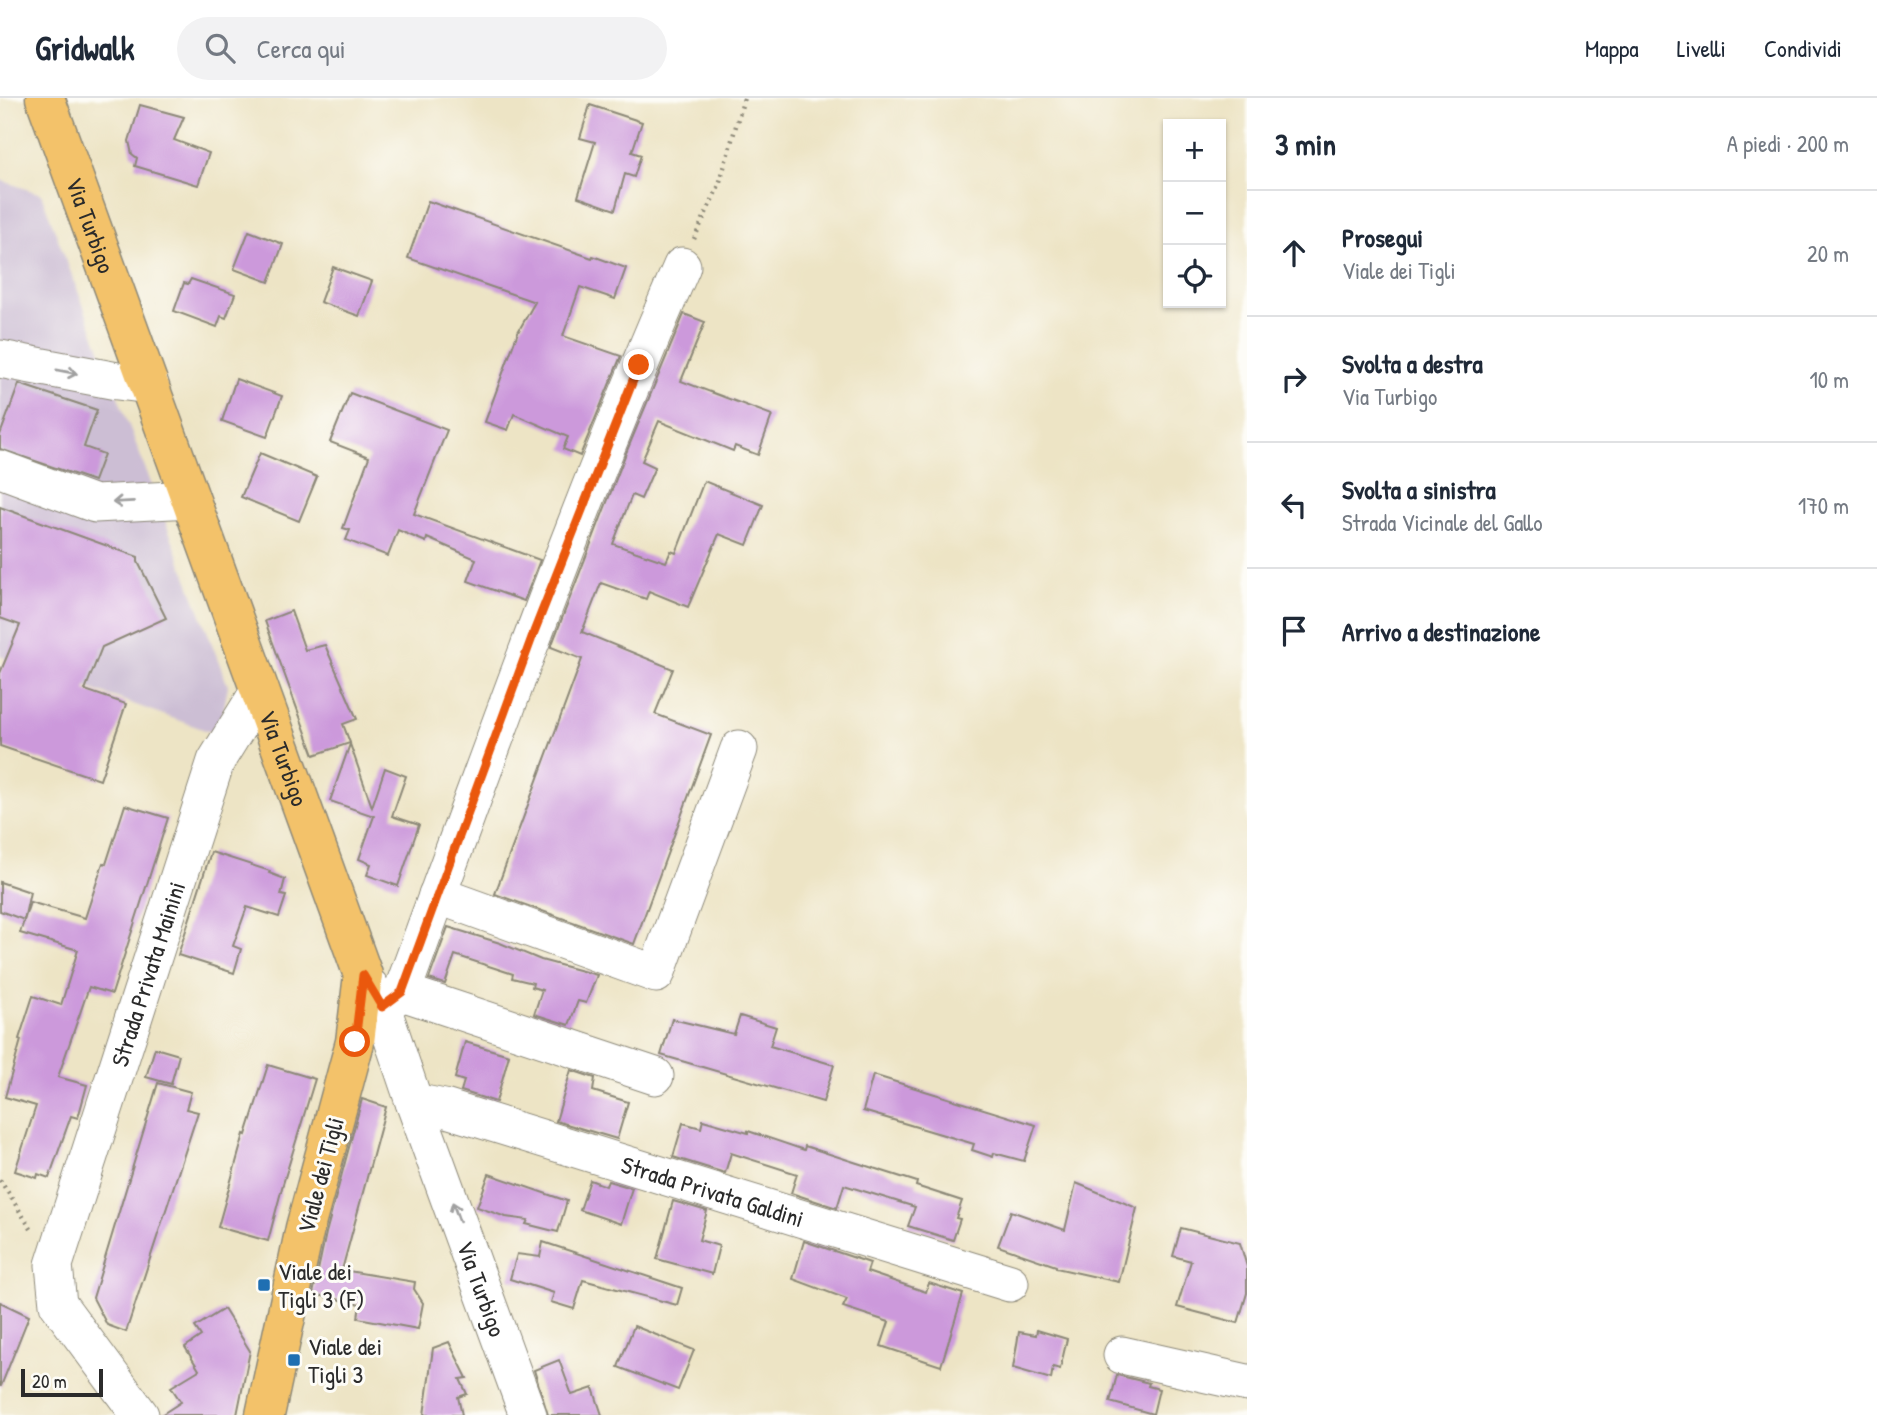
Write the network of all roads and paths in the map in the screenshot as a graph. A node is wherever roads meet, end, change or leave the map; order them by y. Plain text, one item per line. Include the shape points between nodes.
1 (46, 98) edge
2 (744, 98) edge
3 (682, 266) joint
4 (0, 359) edge
5 (150, 385) junction
6 (0, 469) edge
7 (191, 499) junction
8 (260, 690) junction
9 (739, 749) dead end
10 (437, 895) junction
11 (363, 975) junction
12 (392, 1000) junction
13 (655, 1076) dead end
14 (414, 1102) junction
15 (0, 1180) edge
16 (54, 1265) junction
17 (1010, 1283) dead end
18 (1122, 1354) dead end
19 (1247, 1383) edge
20 (140, 1415) edge
21 (265, 1415) edge
22 (528, 1415) edge

1 - 5 main road, Via Turbigo
2 - 3 path via 719,186
3 - 10 street via 539,620
4 -> 5 street
5 - 7 main road, Via Turbigo
7 -> 6 street via 95,504
7 - 8 main road, Via Turbigo
8 - 11 main road, Via Turbigo
8 - 16 street, Strada Privata Mainini via 216,761
9 - 10 street via 656,974
10 - 12 street
11 - 12 street, Via Turbigo
11 - 21 main road, Viale dei Tigli via 355,1042 305,1228
12 - 13 street
12 - 14 street, Via Turbigo
14 - 17 street, Strada Privata Galdini
22 -> 14 street, Via Turbigo
15 - 16 path
16 - 20 street via 58,1304
18 - 19 street

